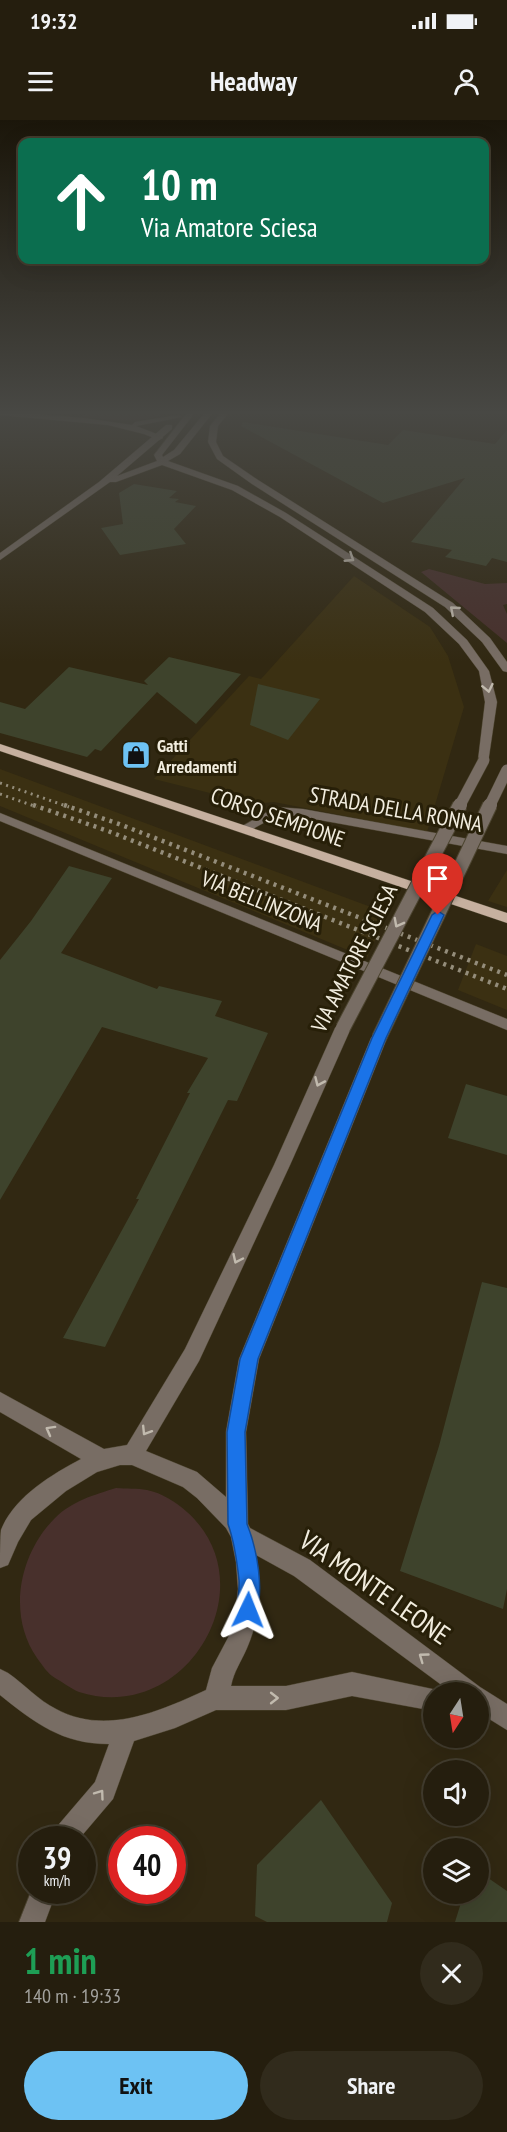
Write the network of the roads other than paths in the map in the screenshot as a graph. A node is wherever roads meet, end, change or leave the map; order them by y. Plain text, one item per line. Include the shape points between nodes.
1 (88, 494) edge
2 (246, 494) edge
3 (274, 494) edge
4 (0, 557) edge
5 (507, 669) edge
6 (0, 747) edge
7 (507, 770) edge
8 (0, 817) edge
9 (245, 828) junction
10 (507, 850) edge
11 (507, 918) edge
12 (507, 1025) edge
13 (0, 1401) edge
14 (133, 1455) junction
15 (101, 1459) junction
16 (240, 1530) junction
17 (0, 1557) edge
18 (0, 1681) edge
19 (456, 1682) edge
20 (423, 1697) edge
21 (215, 1698) junction
22 (126, 1732) junction
23 (74, 1826) edge
24 (39, 1904) edge
25 (32, 1922) edge

1 - 4 street, VIA AMATORE SCIESA
2 -> 14 street, VIA AMATORE SCIESA, bridge via 429,610 463,642 484,671 491,702 484,760 343,1028 192,1355
5 -> 3 street via 486,640 449,605
6 - 9 main road, CORSO SEMPIONE
7 - 16 street, bridge via 379,1038 249,1359 236,1432
8 - 12 street, VIA BELLINZONA
9 - 10 street, STRADA DELLA RONNA via 276,811 303,813
9 - 11 main road, CORSO SEMPIONE
15 -> 13 street
14 - 15 street
14 - 16 street, VIA MONTE LEONE via 199,1485
15 - 17 street via 40,1497 23,1514
19 -> 16 street, VIA MONTE LEONE via 302,1568
16 - 21 street via 249,1581 248,1610
18 - 22 street via 53,1720 93,1732
21 -> 20 street via 286,1698 352,1684
21 - 22 street via 156,1725
23 -> 22 street via 104,1790
24 - 25 street

